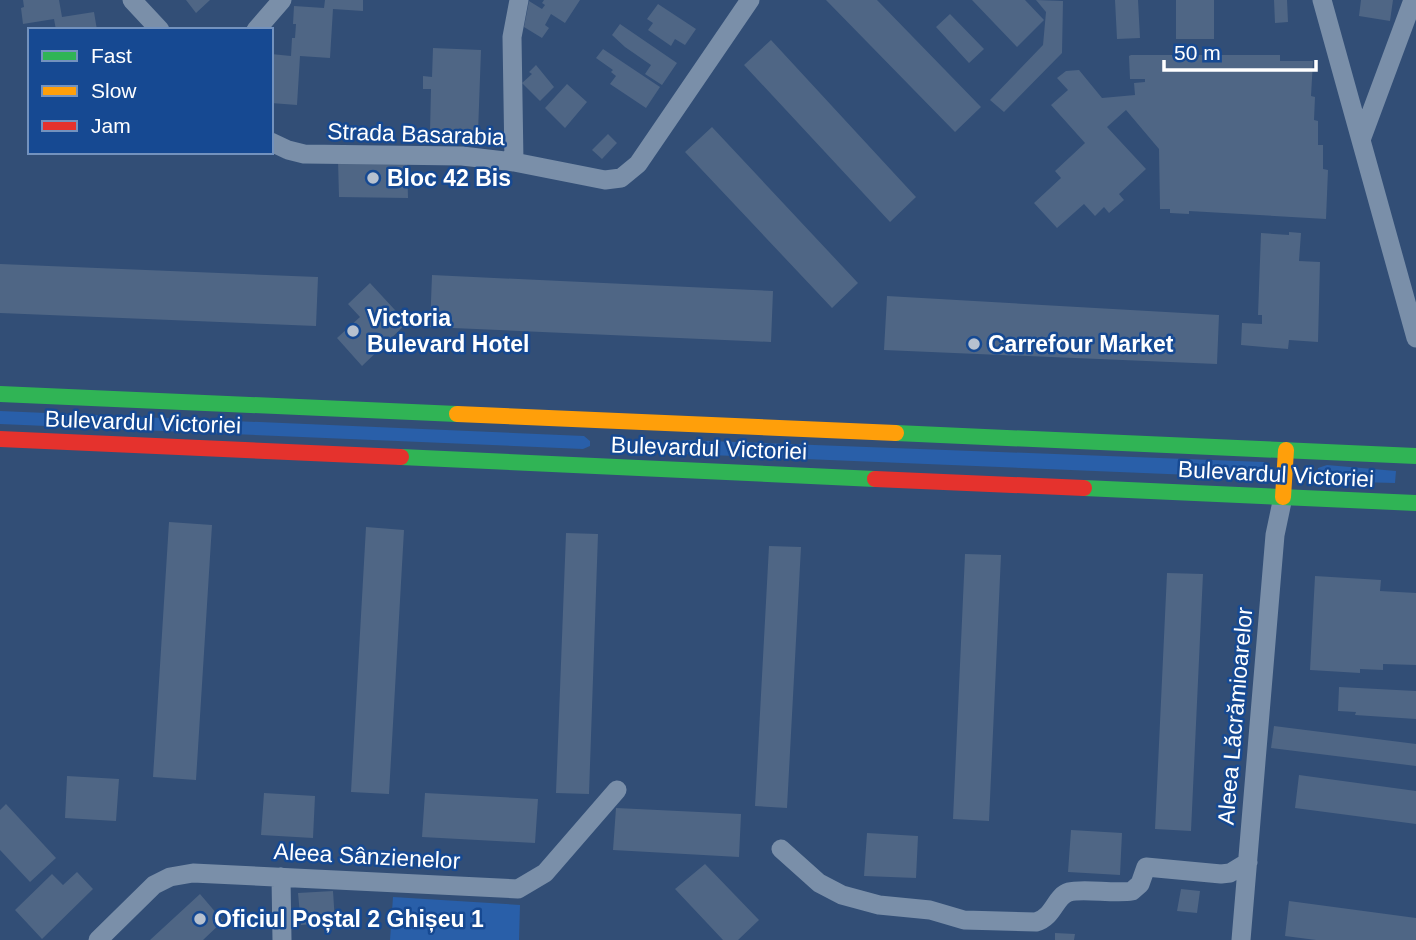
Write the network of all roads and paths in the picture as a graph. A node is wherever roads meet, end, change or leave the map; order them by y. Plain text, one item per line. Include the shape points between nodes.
1 (132, 0) edge
2 (282, 0) edge
3 (519, 0) edge
4 (750, 0) edge
5 (1322, 0) edge
6 (1413, 0) edge
7 (158, 28) edge
8 (258, 28) edge
9 (1362, 140) junction
10 (273, 143) edge
11 (514, 162) junction
12 (1416, 338) edge
13 (0, 394) edge
14 (0, 439) edge
15 (1286, 450) junction
16 (1416, 456) edge
17 (1283, 497) junction
18 (1416, 503) edge
19 (617, 790) dead end
20 (781, 849) dead end
21 (1248, 862) junction
22 (281, 877) junction
23 (97, 940) edge
24 (282, 940) edge
25 (1241, 940) edge

1 - 7 street
2 - 8 street
3 - 11 street via 512,37
4 - 11 street, Strada Basarabia via 638,164 621,178 605,180
5 - 9 street
6 - 9 street
9 - 12 street
10 - 11 street, Strada Basarabia via 304,154 440,155
13 - 15 main road, Bulevardul Victoriei via 647,428
14 - 17 main road, Bulevardul Victoriei via 645,462
15 - 16 main road, Bulevardul Victoriei
15 - 17 main road
17 - 18 main road, Bulevardul Victoriei
17 - 21 street, Aleea Lăcrămioarelor via 1275,535
19 - 22 street, Aleea Sânzienelor via 545,873 518,888
20 - 21 street via 819,883 842,895 964,920 1036,922 1071,891 1132,891 1146,867 1221,874
21 - 25 street, Aleea Lăcrămioarelor
22 - 23 street, Aleea Sânzienelor via 193,873 170,877 154,886
22 - 24 street

